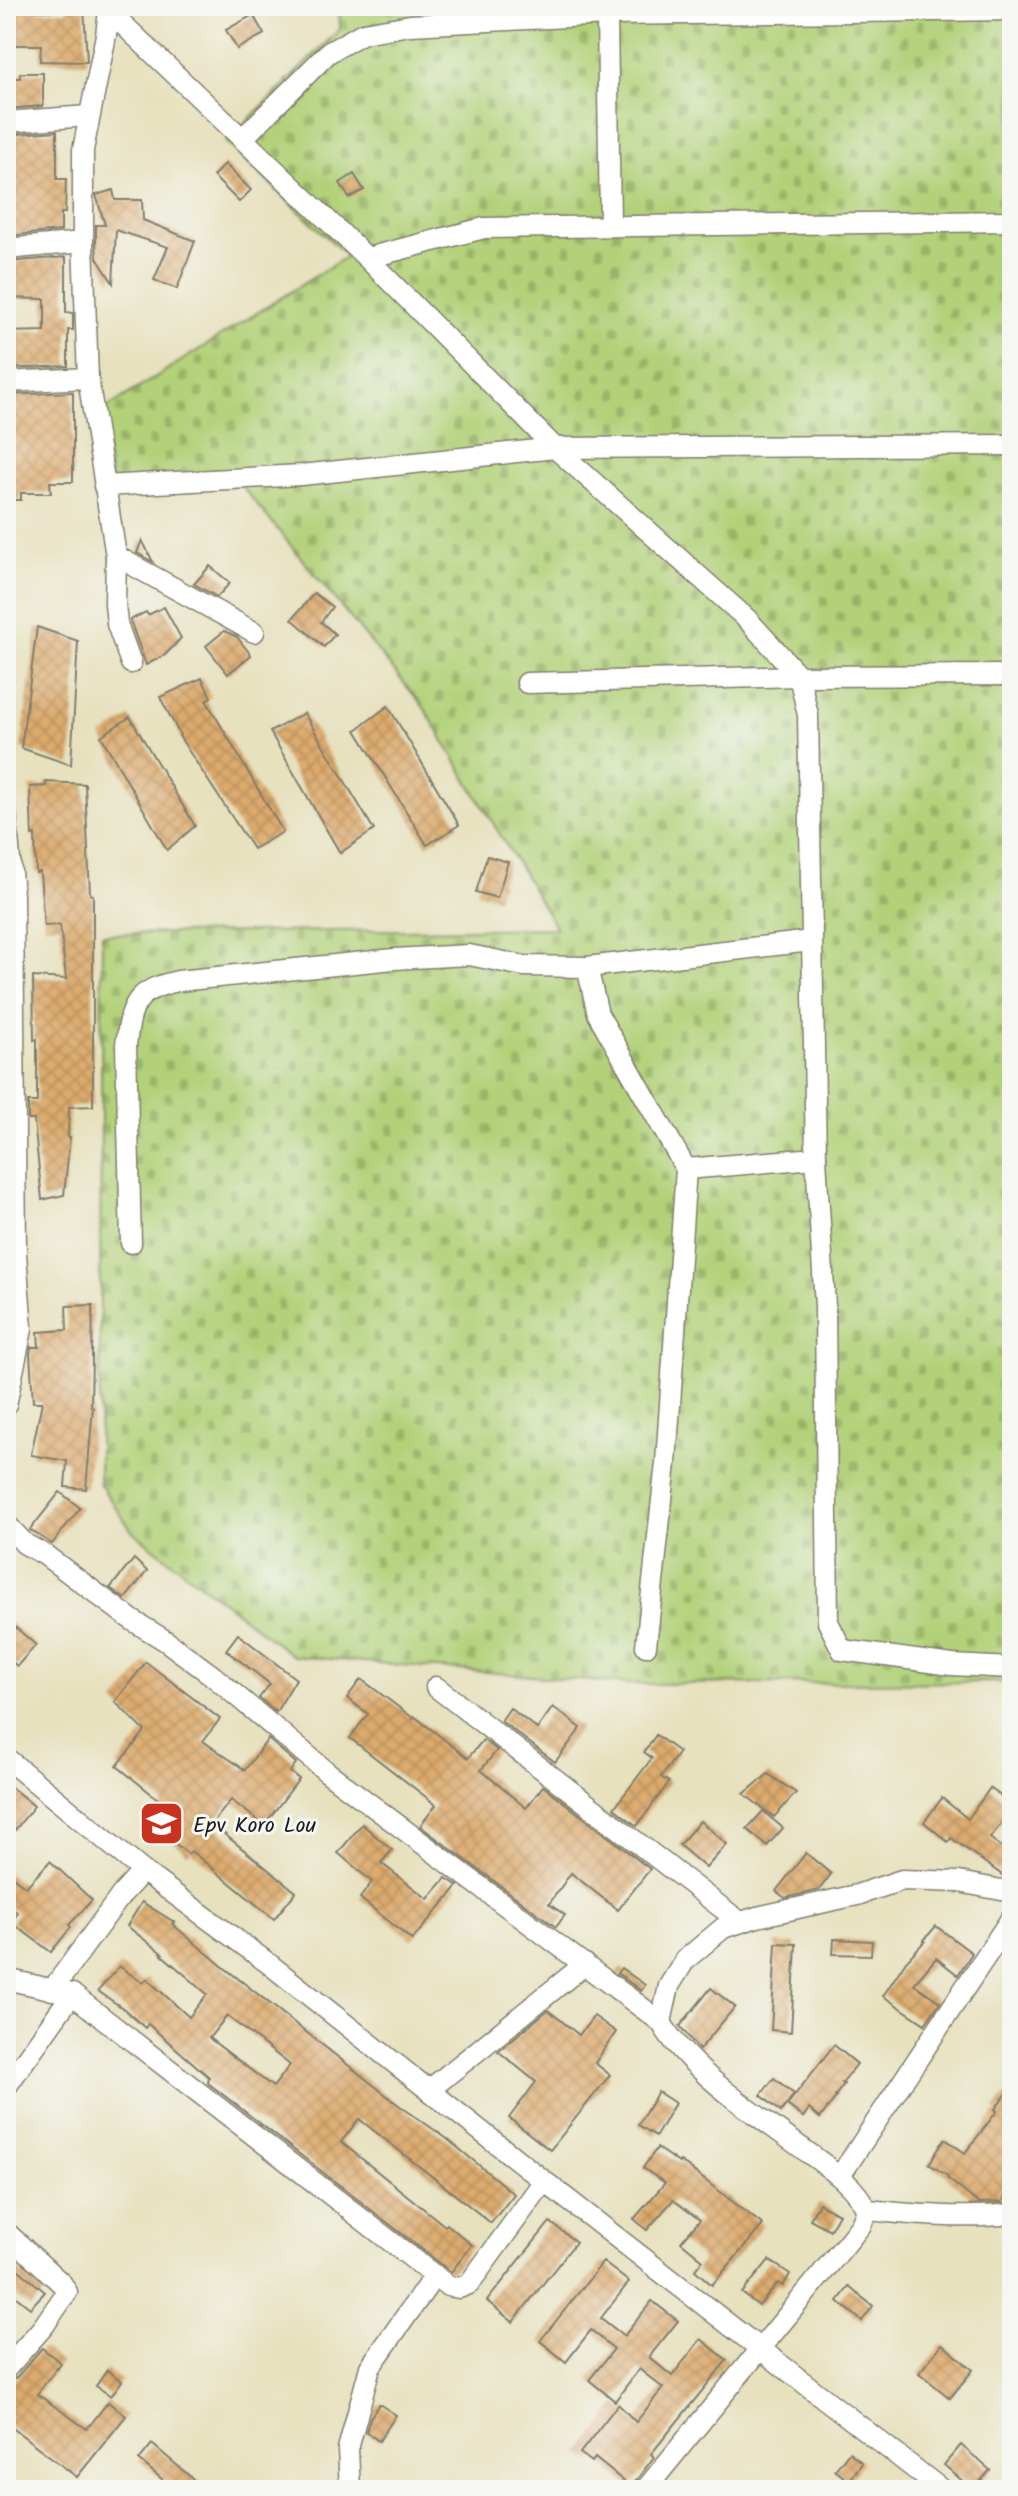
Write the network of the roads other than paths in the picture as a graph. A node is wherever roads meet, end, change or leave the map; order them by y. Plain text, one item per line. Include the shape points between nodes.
1 (108, 8) edge
2 (1012, 10) edge
3 (607, 15) junction
4 (88, 116) junction
5 (6, 122) edge
6 (243, 138) junction
7 (1012, 221) edge
8 (610, 226) junction
9 (83, 242) junction
10 (6, 249) edge
11 (367, 258) junction
12 (88, 378) junction
13 (6, 382) edge
14 (1012, 445) edge
15 (555, 448) junction
16 (104, 486) junction
17 (116, 556) junction
18 (254, 632) dead end
19 (131, 663) dead end
20 (1012, 675) edge
21 (799, 676) junction
22 (527, 683) dead end
23 (6, 812) edge
24 (811, 941) junction
25 (587, 967) junction
26 (816, 1158) junction
27 (686, 1169) junction
28 (131, 1243) dead end
29 (11, 1251) edge
30 (6, 1405) edge
31 (6, 1524) edge
32 (646, 1646) dead end
33 (1012, 1668) edge
34 (436, 1687) dead end
35 (6, 1758) edge
36 (143, 1871) junction
37 (1011, 1891) edge
38 (1012, 1917) edge
39 (740, 1922) junction
40 (585, 1964) junction
41 (6, 1979) edge
42 (62, 1992) junction
43 (661, 2022) junction
44 (6, 2087) edge
45 (429, 2090) junction
46 (840, 2176) junction
47 (544, 2181) junction
48 (867, 2210) junction
49 (1012, 2214) edge
50 (6, 2232) edge
51 (435, 2275) junction
52 (761, 2350) junction
53 (6, 2369) edge
54 (350, 2490) edge
55 (645, 2490) edge
56 (942, 2490) edge

1 - 4 street
1 - 6 street
2 - 3 street
3 - 6 street via 410,25 363,33 328,53
3 - 8 street
4 - 5 street
4 - 9 street
6 - 11 street
7 - 8 street
8 - 11 street via 484,228
9 - 10 street
9 - 12 street
11 - 15 street
12 - 13 street
12 - 16 street
14 - 15 street
15 - 16 street via 301,475
15 - 21 street via 747,619
16 - 17 street
17 - 18 street
17 - 19 street via 117,624
20 - 21 street
21 - 22 street
21 - 24 street via 808,715
23 - 29 street via 13,895
24 - 25 street
24 - 26 street
25 - 27 street via 598,1014
25 - 28 street via 524,966 469,955 155,986 136,1001 126,1045
26 - 27 street
26 - 33 street via 825,1306 828,1622 842,1650
27 - 32 street via 666,1463
29 - 30 street via 22,1329
31 - 40 street via 25,1544 213,1676 327,1772
34 - 39 street
35 - 36 street
36 - 42 street via 122,1894
36 - 45 street
37 - 39 street via 902,1880
38 - 46 street
39 - 43 street via 723,1928 685,1960 669,1986
40 - 43 street
40 - 45 street
41 - 42 street
42 - 44 street
42 - 51 street
43 - 46 street via 695,2065
45 - 47 street
46 - 48 street
47 - 51 street via 469,2284 448,2286
47 - 52 street
48 - 49 street via 944,2218
48 - 52 street via 861,2225
50 - 53 street via 67,2292
51 - 54 street via 370,2367 348,2449
52 - 55 street
52 - 56 street

